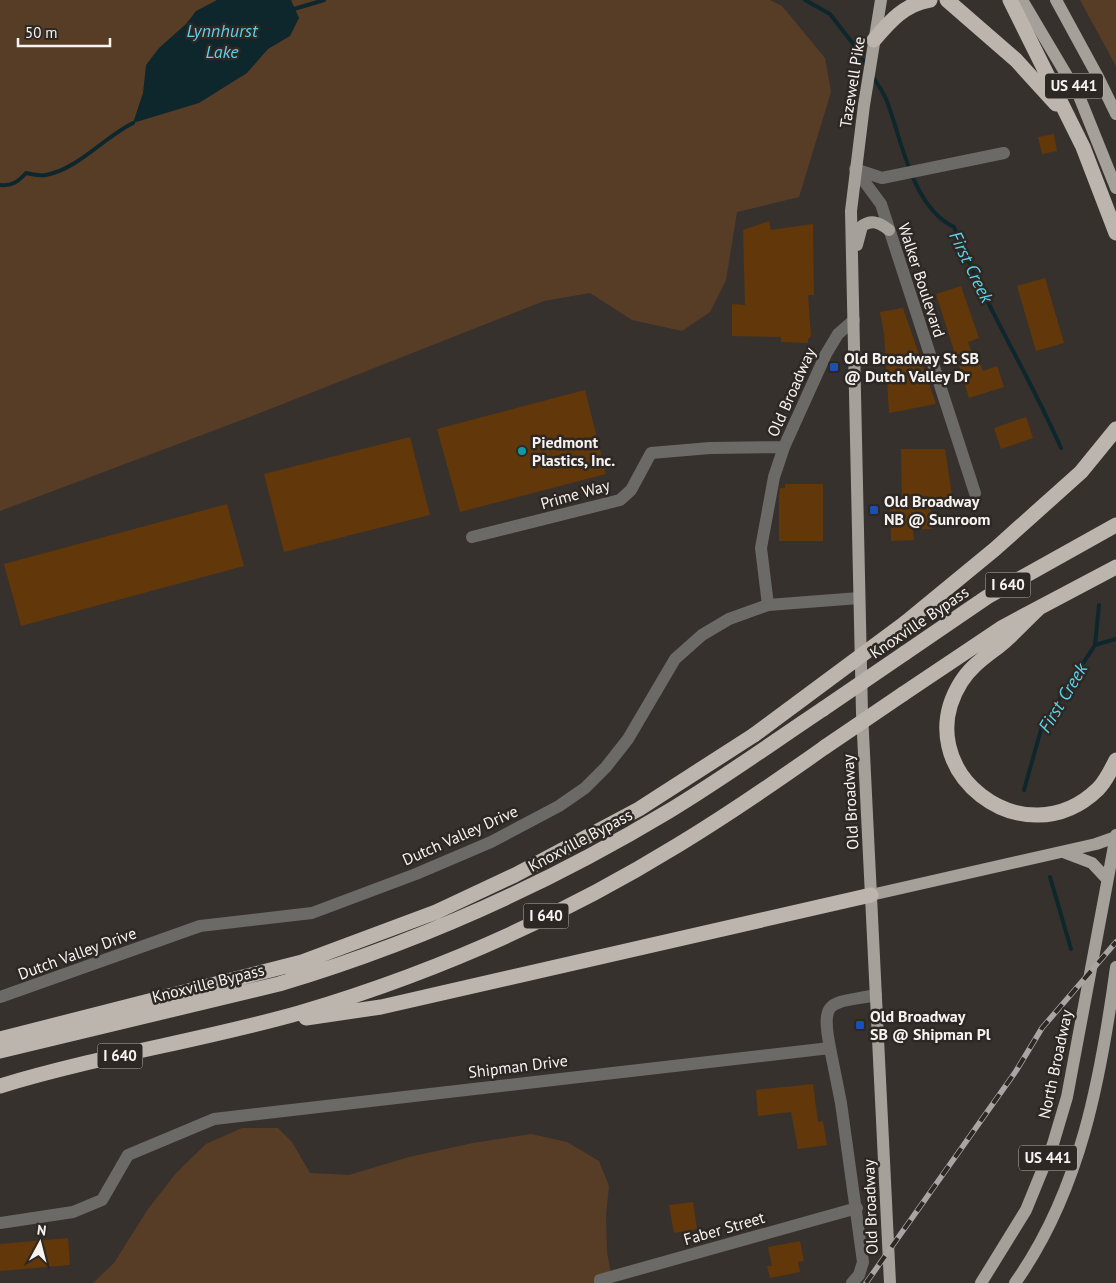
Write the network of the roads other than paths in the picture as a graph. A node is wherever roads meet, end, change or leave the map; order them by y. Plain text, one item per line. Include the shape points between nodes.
1 (881, 0) edge
2 (930, 0) edge
3 (944, 0) edge
4 (1010, 0) edge
5 (1022, 0) edge
6 (1056, 0) edge
7 (874, 40) junction
8 (1113, 102) edge
9 (1116, 114) edge
10 (1072, 125) junction
11 (1004, 153) dead end
12 (855, 169) junction
13 (1116, 188) edge
14 (889, 230) junction
15 (1116, 233) edge
16 (853, 272) junction
17 (854, 320) junction
18 (1116, 429) edge
19 (784, 447) junction
20 (975, 494) dead end
21 (1116, 525) edge
22 (472, 537) dead end
23 (1116, 567) edge
24 (859, 598) junction
25 (768, 605) junction
26 (1038, 609) junction
27 (1116, 760) edge
28 (1116, 836) edge
29 (1059, 851) junction
30 (1107, 879) junction
31 (871, 895) junction
32 (1116, 967) edge
33 (876, 995) junction
34 (0, 997) edge
35 (240, 1028) junction
36 (1112, 1028) edge
37 (0, 1039) edge
38 (830, 1048) junction
39 (0, 1052) edge
40 (0, 1086) edge
41 (857, 1208) junction
42 (0, 1223) edge
43 (600, 1281) edge
44 (852, 1283) edge
45 (890, 1283) edge
46 (980, 1283) edge
47 (1015, 1283) edge

1 - 7 main road, Tazewell Pike
2 - 7 highway via 903,11
3 - 10 highway via 1027,71
4 - 10 highway
5 - 13 main road, US 441 via 1079,96
6 - 8 main road, US 441
7 - 12 main road, Tazewell Pike
8 - 9 main road, US 441
10 - 15 highway
11 - 12 street via 882,178
12 - 14 street, Walker Boulevard via 881,204
12 - 16 main road, Old Broadway via 851,211
14 - 16 main road via 876,222 862,226
14 - 20 street, Walker Boulevard
16 - 17 main road, Old Broadway
17 - 19 street, Old Broadway via 838,334 826,354
17 - 24 main road, Old Broadway
18 - 37 highway, bridge via 1081,472 995,549 904,623 754,735 639,809 515,876 436,912 302,962
19 - 22 street, Prime Way via 651,453 631,490 620,500
19 - 25 street, Old Broadway via 773,484 761,548
21 - 39 highway, Knoxville Bypass / I 640, bridge via 987,597 739,766 622,838 550,877 432,931 338,966 279,984
23 - 26 highway, I 640
24 - 25 street, Dutch Valley Drive
24 - 31 main road, Old Broadway
25 - 34 street, Dutch Valley Drive via 729,619 702,635 676,659 628,739 606,767 585,788 530,822 416,874 312,913 200,926
26 - 27 highway via 984,656 961,681 950,707 946,730 955,762 975,793 990,804 1003,810 1038,815 1067,809 1083,800 1098,789
26 - 35 highway, I 640, bridge via 903,694 677,846 562,909 401,979 298,1013
28 - 29 main road via 1096,844
28 - 30 main road, North Broadway / US 441
29 - 30 main road via 1092,863
29 - 31 main road
30 - 46 main road, North Broadway / US 441 via 1066,1097 1041,1178 1009,1240
31 - 33 main road, Old Broadway
31 - 35 highway via 381,1007
32 - 36 main road, US 441
33 - 38 street via 838,1002 830,1007 825,1018
33 - 45 main road, Old Broadway
35 - 40 highway, I 640
36 - 47 main road, US 441 via 1080,1149 1067,1185
38 - 41 street via 842,1102
38 - 42 street, Shipman Drive via 214,1119 128,1156 102,1200 73,1212
41 - 43 street, Faber Street
41 - 44 street via 863,1262

